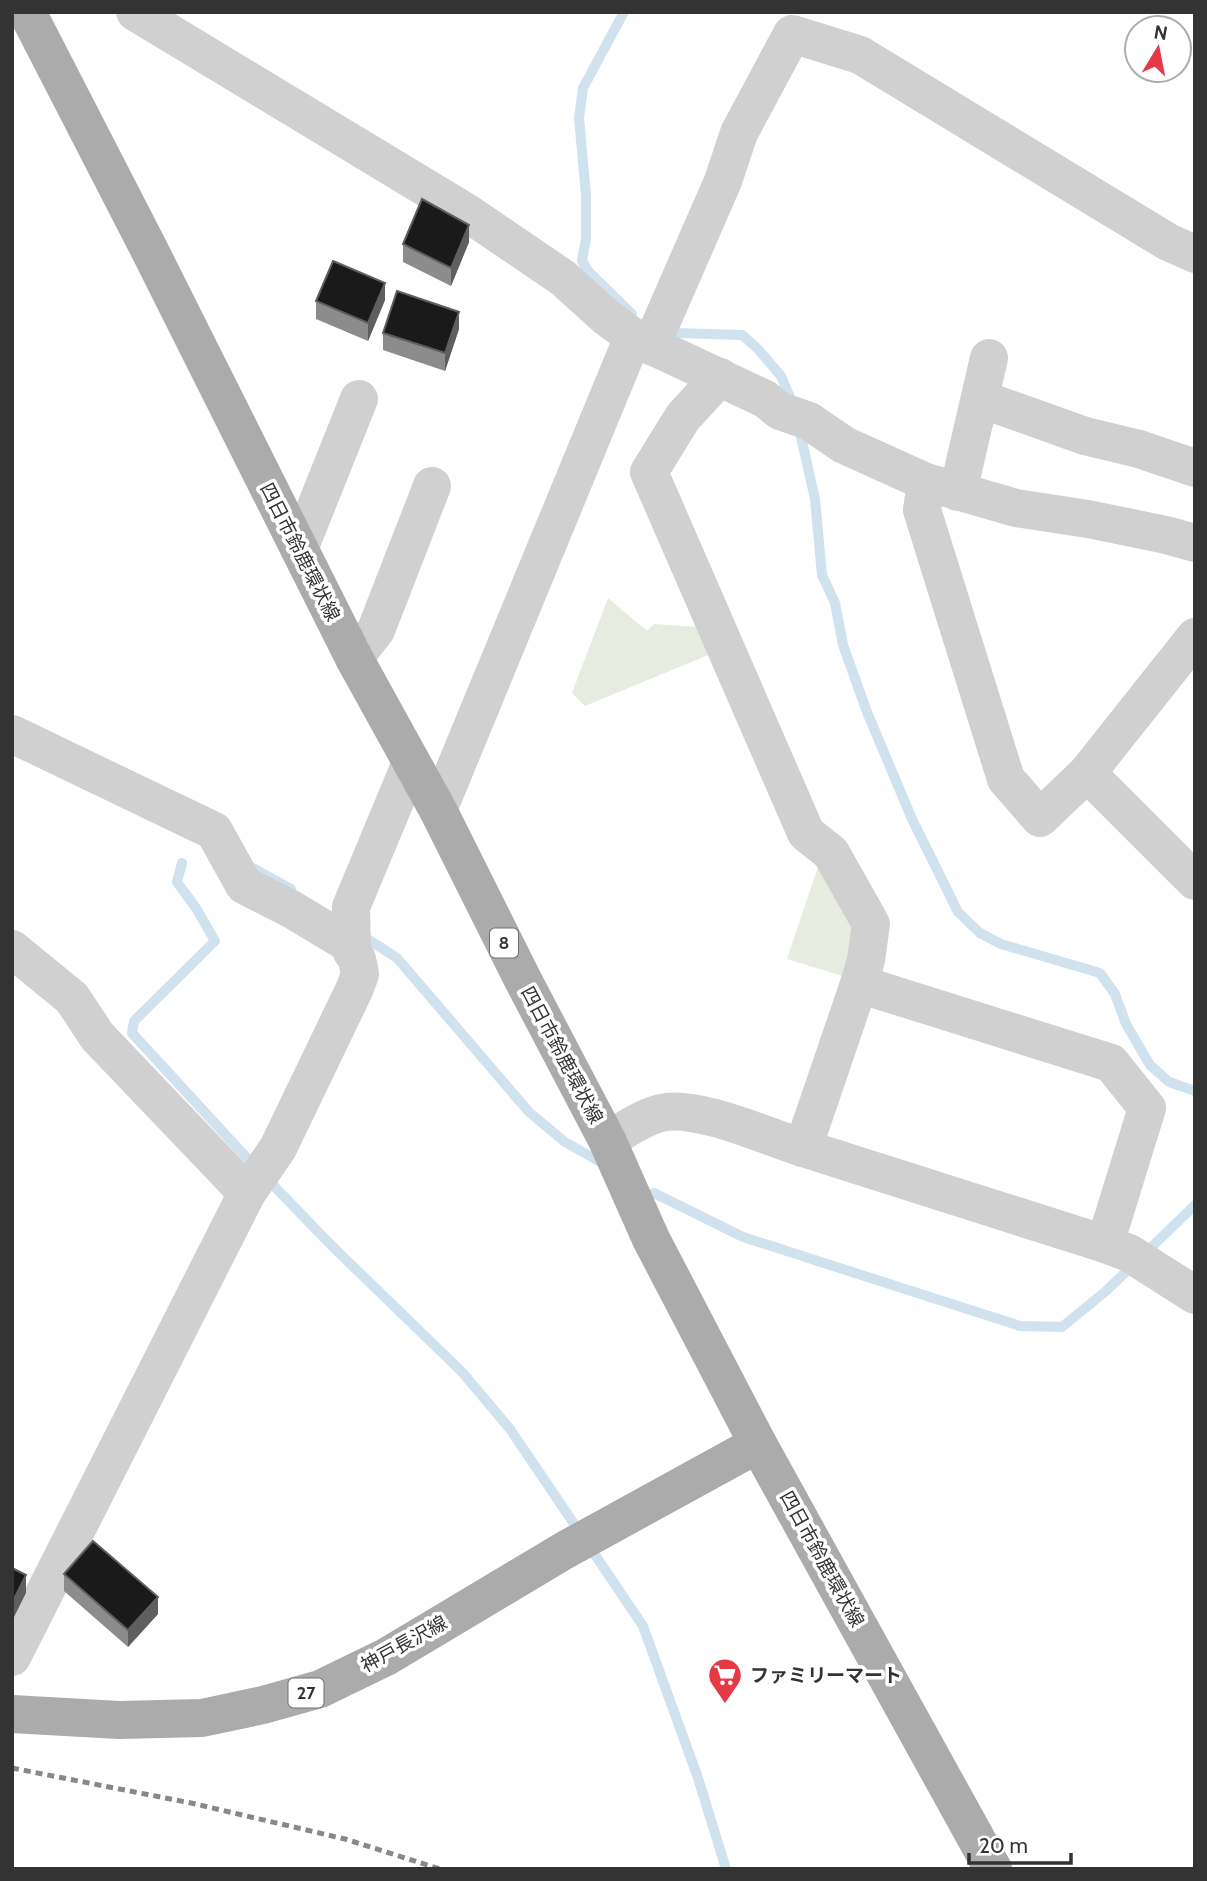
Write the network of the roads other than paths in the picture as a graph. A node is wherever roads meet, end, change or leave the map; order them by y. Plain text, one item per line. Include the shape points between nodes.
1 (27, 12) edge
2 (135, 12) edge
3 (1195, 254) edge
4 (650, 335) junction
5 (989, 358) dead end
6 (720, 377) junction
7 (359, 399) dead end
8 (981, 399) junction
9 (1195, 468) edge
10 (432, 486) dead end
11 (942, 487) junction
12 (1195, 543) edge
13 (299, 549) junction
14 (1195, 637) edge
15 (354, 658) junction
16 (12, 734) edge
17 (411, 763) junction
18 (1087, 773) junction
19 (438, 810) junction
20 (1195, 881) edge
21 (12, 949) edge
22 (352, 950) junction
23 (859, 984) junction
24 (607, 1140) junction
25 (803, 1148) junction
26 (257, 1179) junction
27 (1129, 1256) junction
28 (1195, 1295) edge
29 (758, 1444) junction
30 (12, 1657) edge
31 (12, 1714) edge
32 (993, 1869) edge

1 - 13 main road, 四日市鈴鹿環状線 / 8
2 - 4 street via 466,212 563,278 605,316
3 - 4 street via 860,55 792,34 739,133 723,181
4 - 6 street
4 - 19 street
5 - 8 street
6 - 11 street via 844,445
6 - 23 street via 683,418 649,472 806,833 831,853 871,924
7 - 13 street
8 - 9 street
8 - 11 street
10 - 15 street via 376,630
11 - 12 street via 1016,508
11 - 18 street via 922,510 1006,779 1040,818
13 - 15 main road, 四日市鈴鹿環状線 / 8
14 - 18 street
15 - 17 main road, 四日市鈴鹿環状線 / 8
16 - 22 street via 214,831 244,886 292,909
17 - 19 main road, 四日市鈴鹿環状線 / 8
17 - 22 street via 351,907
18 - 20 street
19 - 24 main road, 四日市鈴鹿環状線 / 8
21 - 26 street via 72,998 97,1036
22 - 26 street via 360,974 355,988
23 - 25 street
23 - 27 street via 1111,1063 1147,1108
24 - 25 street via 657,1114 676,1110
24 - 29 main road, 四日市鈴鹿環状線 / 8 via 651,1239
25 - 27 street
26 - 30 street
27 - 28 street
29 - 31 main road, 神戸長沢線 / 27 via 565,1550 386,1657 320,1689 202,1718 119,1720
29 - 32 main road, 四日市鈴鹿環状線 / 8

